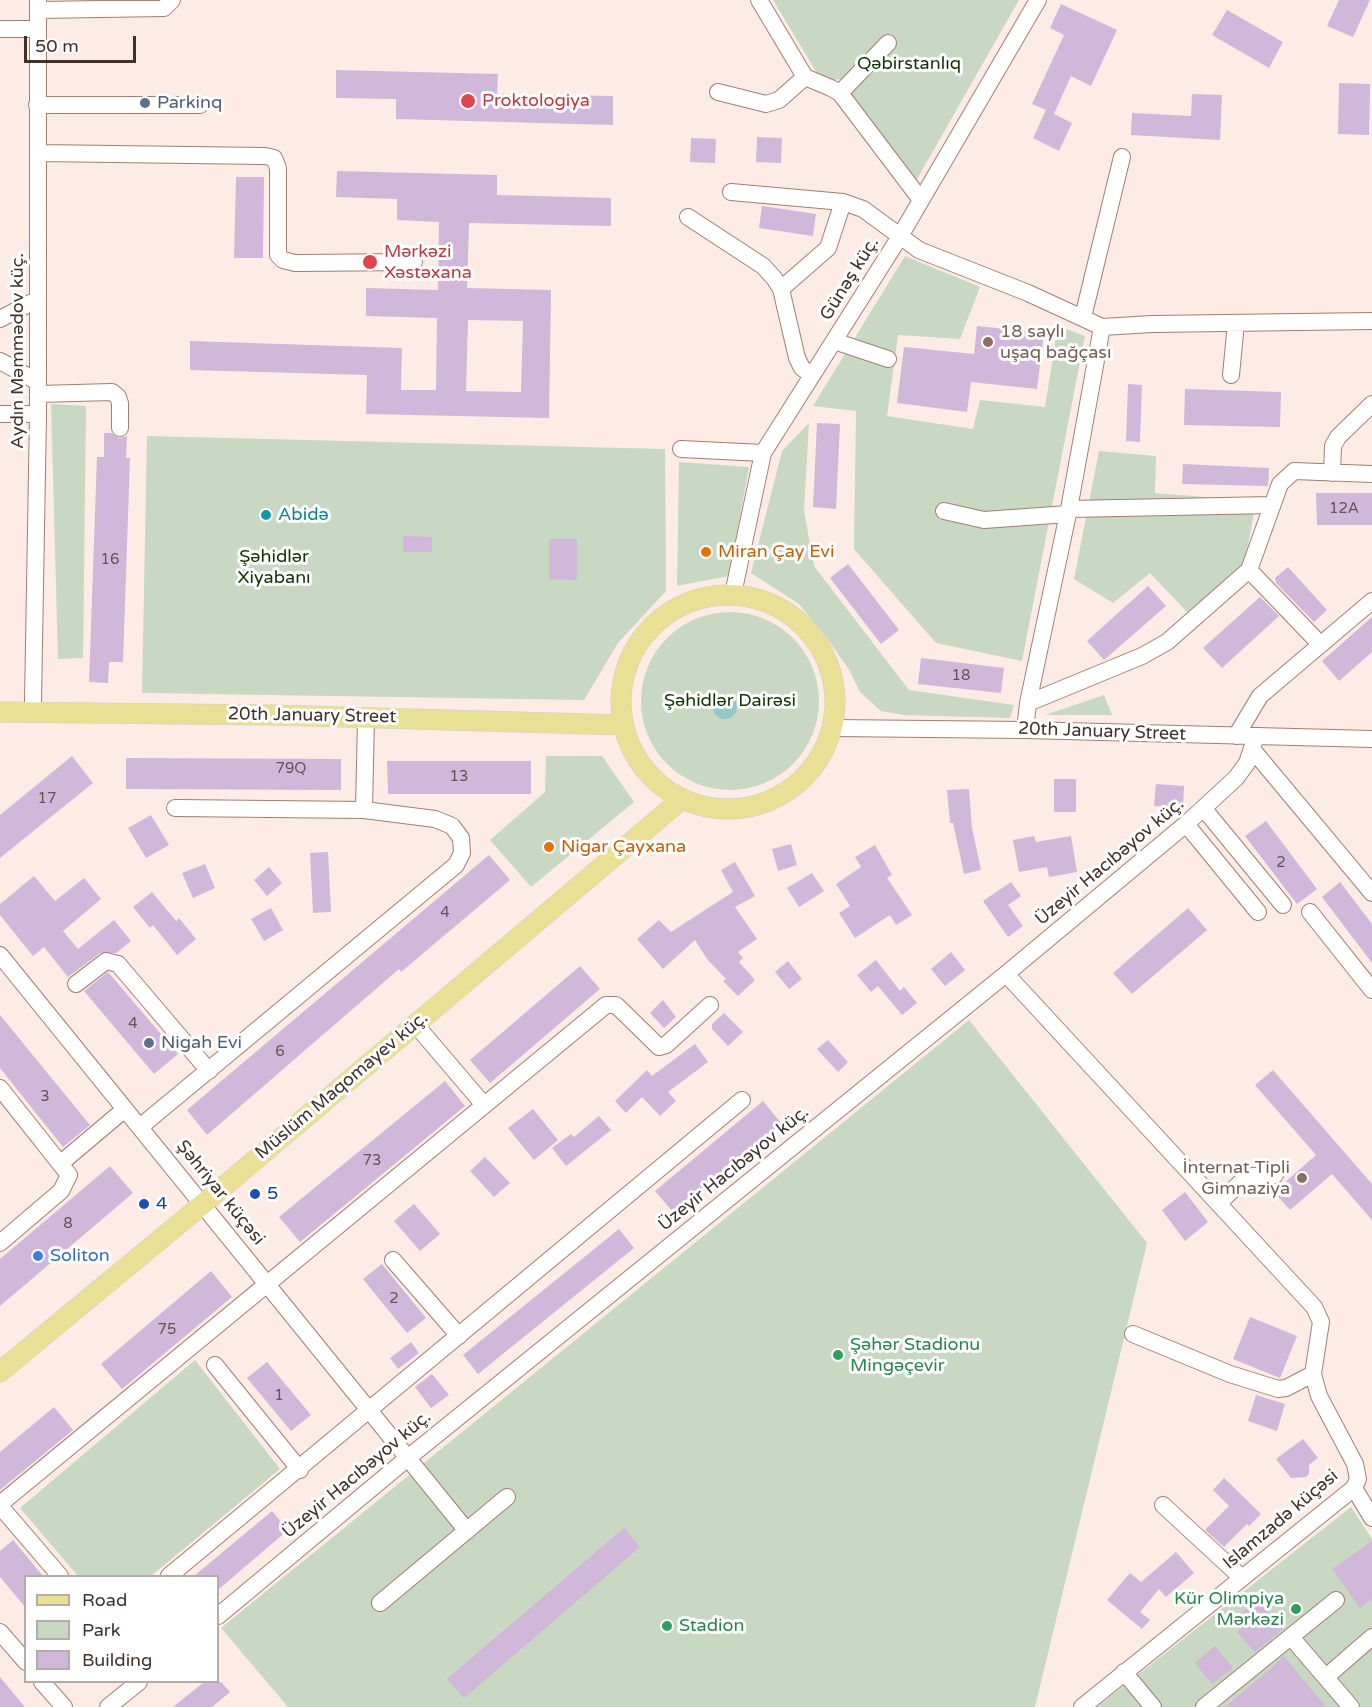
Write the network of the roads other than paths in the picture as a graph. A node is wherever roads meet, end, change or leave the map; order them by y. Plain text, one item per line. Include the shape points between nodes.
1 (172, 0) edge
2 (759, 0) edge
3 (1038, 0) edge
4 (38, 5) edge
5 (0, 29) edge
6 (38, 29) junction
7 (888, 43) dead end
8 (805, 77) junction
9 (718, 92) dead end
10 (840, 93) junction
11 (37, 105) junction
12 (200, 105) dead end
13 (38, 153) junction
14 (1122, 157) dead end
15 (731, 192) dead end
16 (921, 200) junction
17 (843, 201) junction
18 (688, 217) dead end
19 (899, 238) junction
20 (414, 262) dead end
21 (781, 290) junction
22 (38, 299) junction
23 (1083, 317) junction
24 (0, 319) edge
25 (1372, 321) edge
26 (1236, 323) junction
27 (1102, 327) junction
28 (834, 341) junction
29 (888, 358) dead end
30 (0, 361) edge
31 (812, 375) junction
32 (1231, 375) dead end
33 (38, 388) junction
34 (1372, 404) edge
35 (0, 414) edge
36 (38, 414) junction
37 (120, 428) dead end
38 (681, 449) dead end
39 (763, 453) junction
40 (1332, 474) junction
41 (1372, 474) edge
42 (1271, 505) junction
43 (944, 511) dead end
44 (1069, 511) junction
45 (1249, 570) junction
46 (733, 594) junction
47 (1372, 601) edge
48 (1320, 644) junction
49 (33, 702) dead end
50 (1028, 704) junction
51 (3, 715) edge
52 (366, 718) junction
53 (623, 725) junction
54 (832, 728) junction
55 (1025, 730) junction
56 (1236, 736) junction
57 (1372, 740) edge
58 (1254, 743) junction
59 (682, 799) junction
60 (175, 808) dead end
61 (1204, 809) junction
62 (364, 810) junction
63 (1186, 824) junction
64 (1372, 893) edge
65 (1283, 905) dead end
66 (1258, 912) dead end
67 (1310, 912) dead end
68 (0, 955) edge
69 (1006, 974) junction
70 (76, 984) dead end
71 (1372, 990) edge
72 (710, 1005) dead end
73 (415, 1024) junction
74 (208, 1071) junction
75 (0, 1088) edge
76 (742, 1100) dead end
77 (484, 1105) junction
78 (125, 1108) junction
79 (140, 1127) junction
80 (61, 1163) junction
81 (1275, 1175) dead end
82 (1219, 1203) junction
83 (203, 1204) junction
84 (0, 1243) edge
85 (393, 1260) dead end
86 (268, 1283) junction
87 (1133, 1334) dead end
88 (459, 1336) junction
89 (215, 1365) dead end
90 (0, 1372) edge
91 (1313, 1374) junction
92 (371, 1410) junction
93 (409, 1457) junction
94 (300, 1470) junction
95 (1354, 1488) junction
96 (507, 1497) dead end
97 (0, 1505) edge
98 (1163, 1505) dead end
99 (1372, 1518) edge
100 (467, 1530) junction
101 (59, 1575) edge
102 (170, 1575) edge
103 (1242, 1578) junction
104 (1336, 1600) dead end
105 (380, 1603) dead end
106 (219, 1615) edge
107 (0, 1632) edge
108 (1292, 1637) junction
109 (1372, 1637) edge
110 (24, 1660) edge
111 (1125, 1672) junction
112 (1326, 1677) junction
113 (43, 1683) edge
114 (138, 1683) edge
115 (64, 1707) edge
116 (108, 1707) edge
117 (1082, 1707) edge
118 (1153, 1707) edge
119 (1204, 1707) edge
120 (1351, 1707) edge

1 - 4 street via 164,8
2 - 8 street
3 - 16 street, Günəş küç.
4 - 6 street, Aydın Məmmədov küç.
5 - 6 street
6 - 11 street, Aydın Məmmədov küç.
7 - 10 street
8 - 9 street via 779,100 766,104
8 - 10 street
10 - 16 street
11 - 12 street
11 - 13 street, Aydın Məmmədov küç.
13 - 20 street via 274,158 278,168 278,255 283,260
13 - 22 street, Aydın Məmmədov küç.
14 - 23 street
15 - 17 street
16 - 19 street, Günəş küç.
17 - 19 street via 863,209
17 - 21 street via 828,248
18 - 21 street via 763,266
19 - 23 street via 919,250
19 - 28 street, Günəş küç.
21 - 31 street via 796,358
22 - 24 street
22 - 33 street, Aydın Məmmədov küç.
23 - 27 street
25 - 26 street
26 - 27 street
26 - 32 street
27 - 44 street
28 - 29 street
28 - 31 street, Günəş küç.
30 - 33 street
31 - 39 street, Günəş küç.
33 - 36 street, Aydın Məmmədov küç.
33 - 37 street via 112,392 120,403
34 - 40 street via 1338,437 1333,446
35 - 36 street
36 - 49 street, Aydın Məmmədov küç.
38 - 39 street
39 - 46 street, Günəş küç.
40 - 41 street
40 - 42 street via 1294,471 1280,484
42 - 44 street
42 - 45 street
43 - 44 street via 984,520
44 - 50 street
45 - 48 street
45 - 50 street via 1167,642
46 - 53 main road via 697,598 665,614 640,639 625,671 620,706
46 - 54 main road via 768,602 792,615 820,646 834,686
47 - 48 street
48 - 56 street via 1260,696
50 - 55 street
51 - 52 main road, 20th January Street
52 - 53 main road, 20th January Street
52 - 62 street
53 - 59 main road via 638,761 665,789
54 - 55 street, 20th January Street
54 - 59 main road via 825,748 800,782 764,803 723,809
55 - 56 street, 20th January Street
56 - 58 street, 20th January Street
57 - 58 street, 20th January Street
58 - 61 street, Üzeyir Hacıbəyov küç. via 1236,778
58 - 64 street
59 - 73 main road, Müslüm Maqomayev küç.
60 - 62 street
61 - 63 street, Üzeyir Hacıbəyov küç.
61 - 65 street
62 - 74 street via 435,819 452,826 461,838 462,853 456,865
63 - 66 street
63 - 69 street, Üzeyir Hacıbəyov küç.
67 - 71 street
68 - 78 street, Şəhriyar küçəsi
69 - 82 street
69 - 93 street, Üzeyir Hacıbəyov küç.
70 - 74 street via 106,961 118,964
72 - 77 street via 659,1047 616,1005 606,1005
73 - 77 street
73 - 83 main road, Müslüm Maqomayev küç.
74 - 79 street
75 - 80 street
76 - 88 street
77 - 86 street
78 - 79 street, Şəhriyar küçəsi
78 - 80 street
79 - 83 street, Şəhriyar küçəsi
80 - 84 street via 69,1175 61,1191
81 - 82 street via 1252,1176
82 - 91 street via 1314,1307 1321,1322
83 - 86 street, Şəhriyar küçəsi
83 - 90 main road, Müslüm Maqomayev küç.
85 - 88 street
86 - 92 street, Şəhriyar küçəsi
86 - 97 street
87 - 91 street via 1278,1389
88 - 92 street
89 - 94 street
91 - 95 street, Islamzadə küçəsi via 1319,1396 1355,1464 1358,1479
92 - 93 street, Şəhriyar küçəsi
92 - 94 street
93 - 100 street, Şəhriyar küçəsi
93 - 106 street, Üzeyir Hacıbəyov küç.
94 - 102 street
95 - 99 street
95 - 103 street, Islamzadə küçəsi
96 - 100 street
97 - 101 street
98 - 103 street
100 - 105 street
103 - 111 street, Islamzadə küçəsi
104 - 108 street
107 - 110 street
108 - 112 street
108 - 119 street
109 - 112 street
111 - 117 street, Islamzadə küçəsi
111 - 118 street
112 - 120 street
113 - 115 street
114 - 116 street

